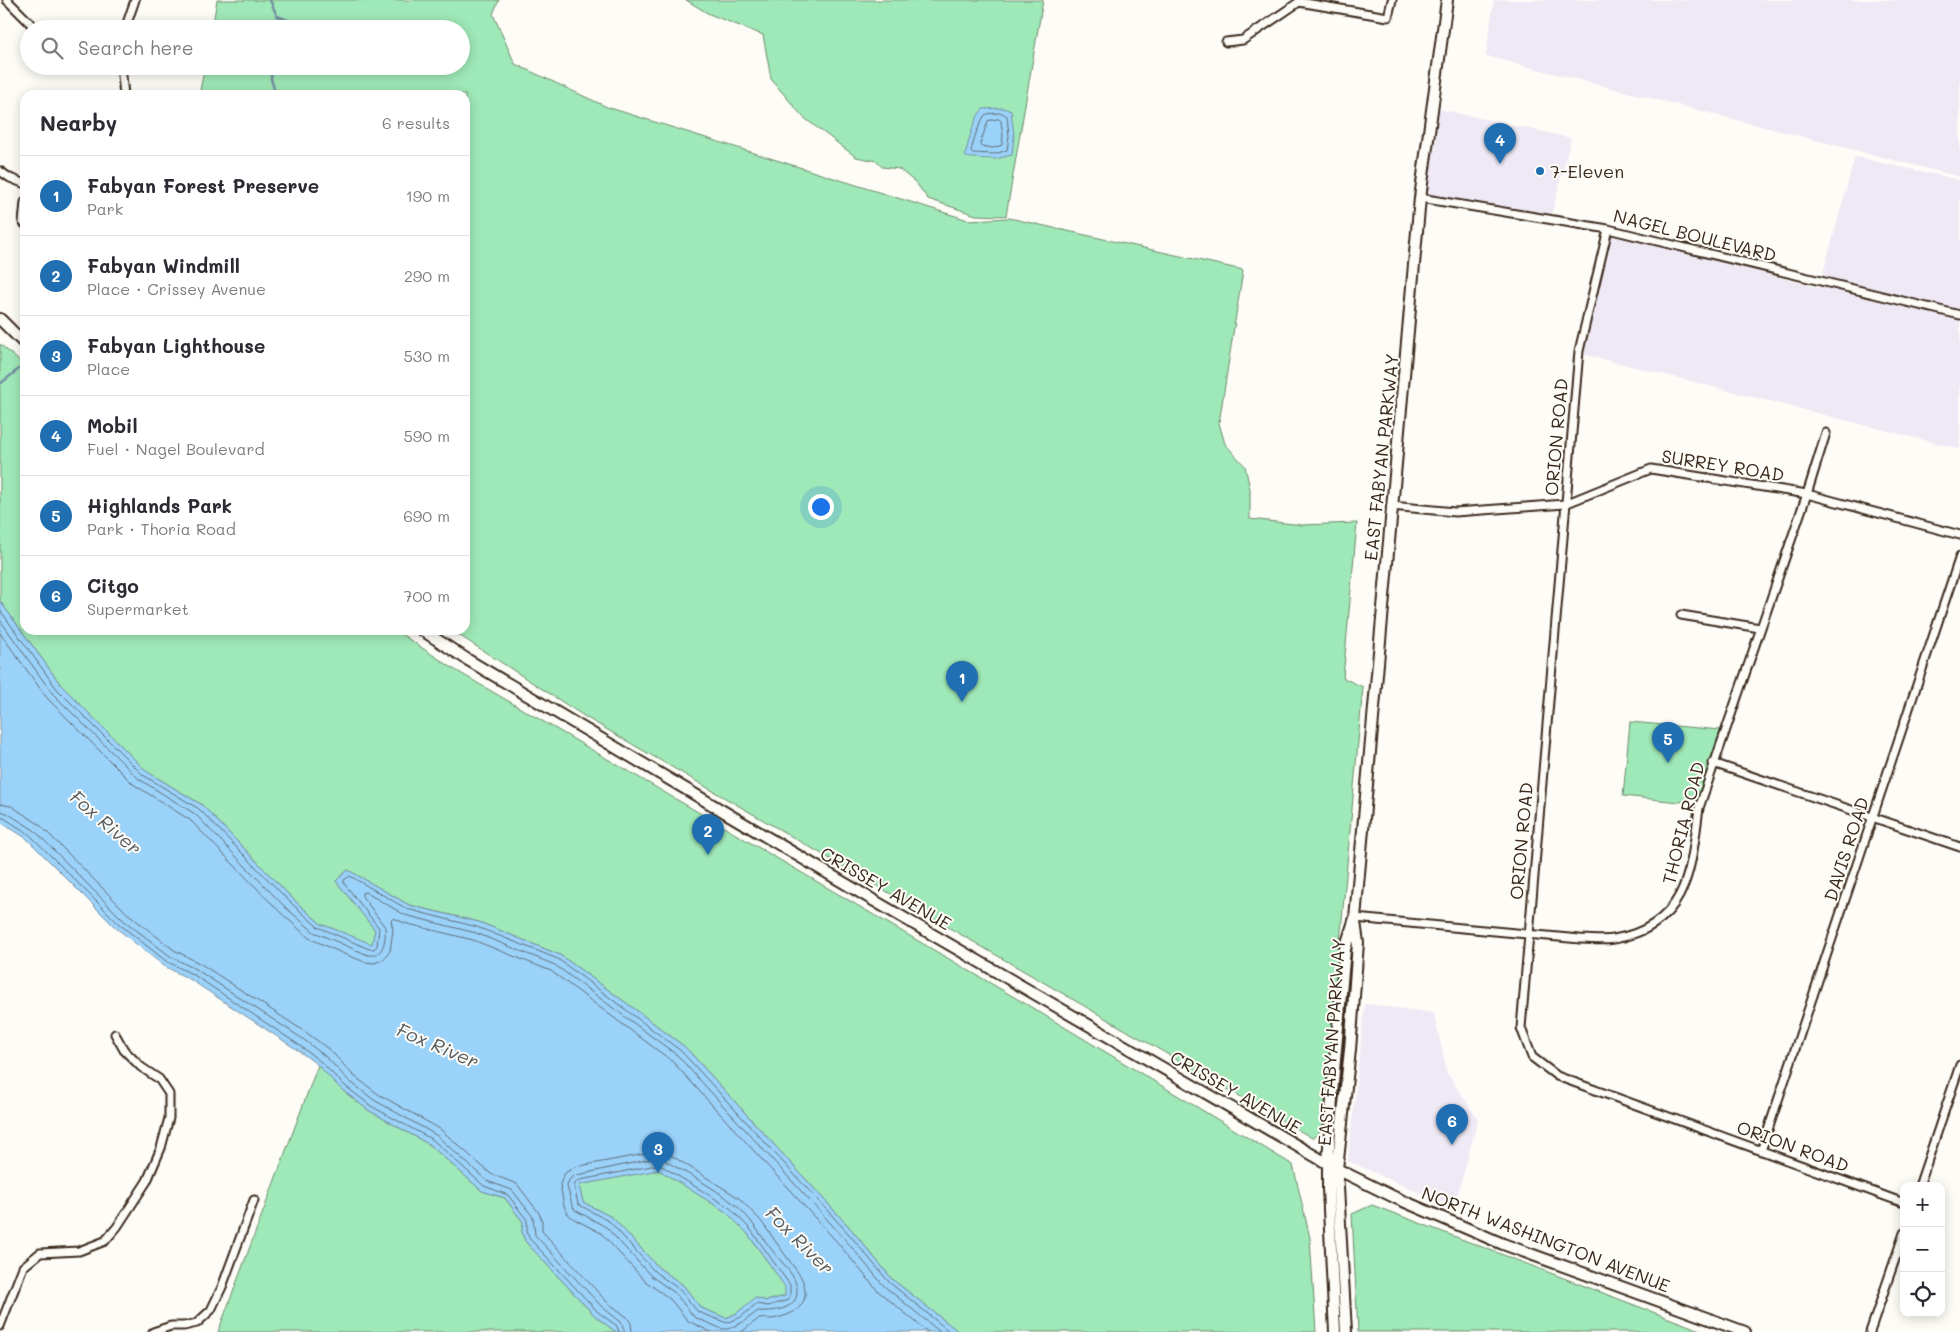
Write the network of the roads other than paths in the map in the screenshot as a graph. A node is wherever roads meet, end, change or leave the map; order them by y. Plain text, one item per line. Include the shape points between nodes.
1 (6, 0) edge
2 (135, 0) edge
3 (1392, 0) edge
4 (1447, 0) edge
5 (27, 20) edge
6 (128, 20) edge
7 (1226, 42) dead end
8 (122, 75) edge
9 (123, 90) edge
10 (0, 171) edge
11 (20, 182) edge
12 (1420, 198) junction
13 (1608, 229) junction
14 (1960, 315) edge
15 (0, 319) edge
16 (20, 339) edge
17 (1826, 433) dead end
18 (1807, 494) junction
19 (1565, 504) junction
20 (1391, 506) junction
21 (1960, 535) edge
22 (1960, 556) edge
23 (1681, 616) dead end
24 (1760, 628) junction
25 (430, 635) edge
26 (1714, 763) junction
27 (1872, 818) junction
28 (1960, 847) edge
29 (1354, 918) junction
30 (1528, 934) junction
31 (115, 1034) dead end
32 (1960, 1065) edge
33 (1761, 1151) junction
34 (1333, 1166) junction
35 (1921, 1182) edge
36 (254, 1200) dead end
37 (1900, 1202) edge
38 (1900, 1245) edge
39 (1339, 1315) junction
40 (0, 1326) edge
41 (153, 1332) edge
42 (1335, 1332) edge
43 (1346, 1332) edge
44 (1745, 1332) edge
45 (1870, 1332) edge

1 - 5 street
2 - 6 street
3 - 7 street via 1388,17 1299,2 1243,40
4 - 12 main road, EAST FABYAN PARKWAY
8 - 9 street
10 - 11 street
12 - 13 street, NAGEL BOULEVARD
12 - 20 main road, EAST FABYAN PARKWAY
13 - 14 street, NAGEL BOULEVARD
13 - 19 street, ORION ROAD via 1579,351
15 - 16 main road
17 - 18 street, THORIA ROAD
18 - 19 street, SURREY ROAD via 1651,469
18 - 21 street, SURREY ROAD
18 - 24 street, THORIA ROAD
19 - 20 street, SURREY ROAD via 1455,512
19 - 30 street, ORION ROAD
20 - 29 main road, EAST FABYAN PARKWAY
22 - 27 street, DAVIS ROAD
23 - 24 street
24 - 26 street, THORIA ROAD
25 - 34 main road, CRISSEY AVENUE via 886,908
26 - 27 street
26 - 30 street, THORIA ROAD via 1699,808 1688,880 1665,916 1638,933 1613,939
27 - 28 street
27 - 33 street, DAVIS ROAD
29 - 30 street, THORIA ROAD
29 - 34 main road, EAST FABYAN PARKWAY via 1358,943 1350,1050
30 - 33 street, ORION ROAD via 1521,1028 1532,1057 1557,1076
31 - 40 street via 124,1050 159,1079 169,1094 169,1118 161,1148 147,1181 105,1241 78,1251 40,1253 23,1267
32 - 35 street
33 - 37 street, ORION ROAD
34 - 39 main road, EAST FABYAN PARKWAY
34 - 44 main road, NORTH WASHINGTON AVENUE via 1396,1198 1503,1244
36 - 41 street via 211,1310 197,1323
38 - 45 street
39 - 42 main road
39 - 43 main road

